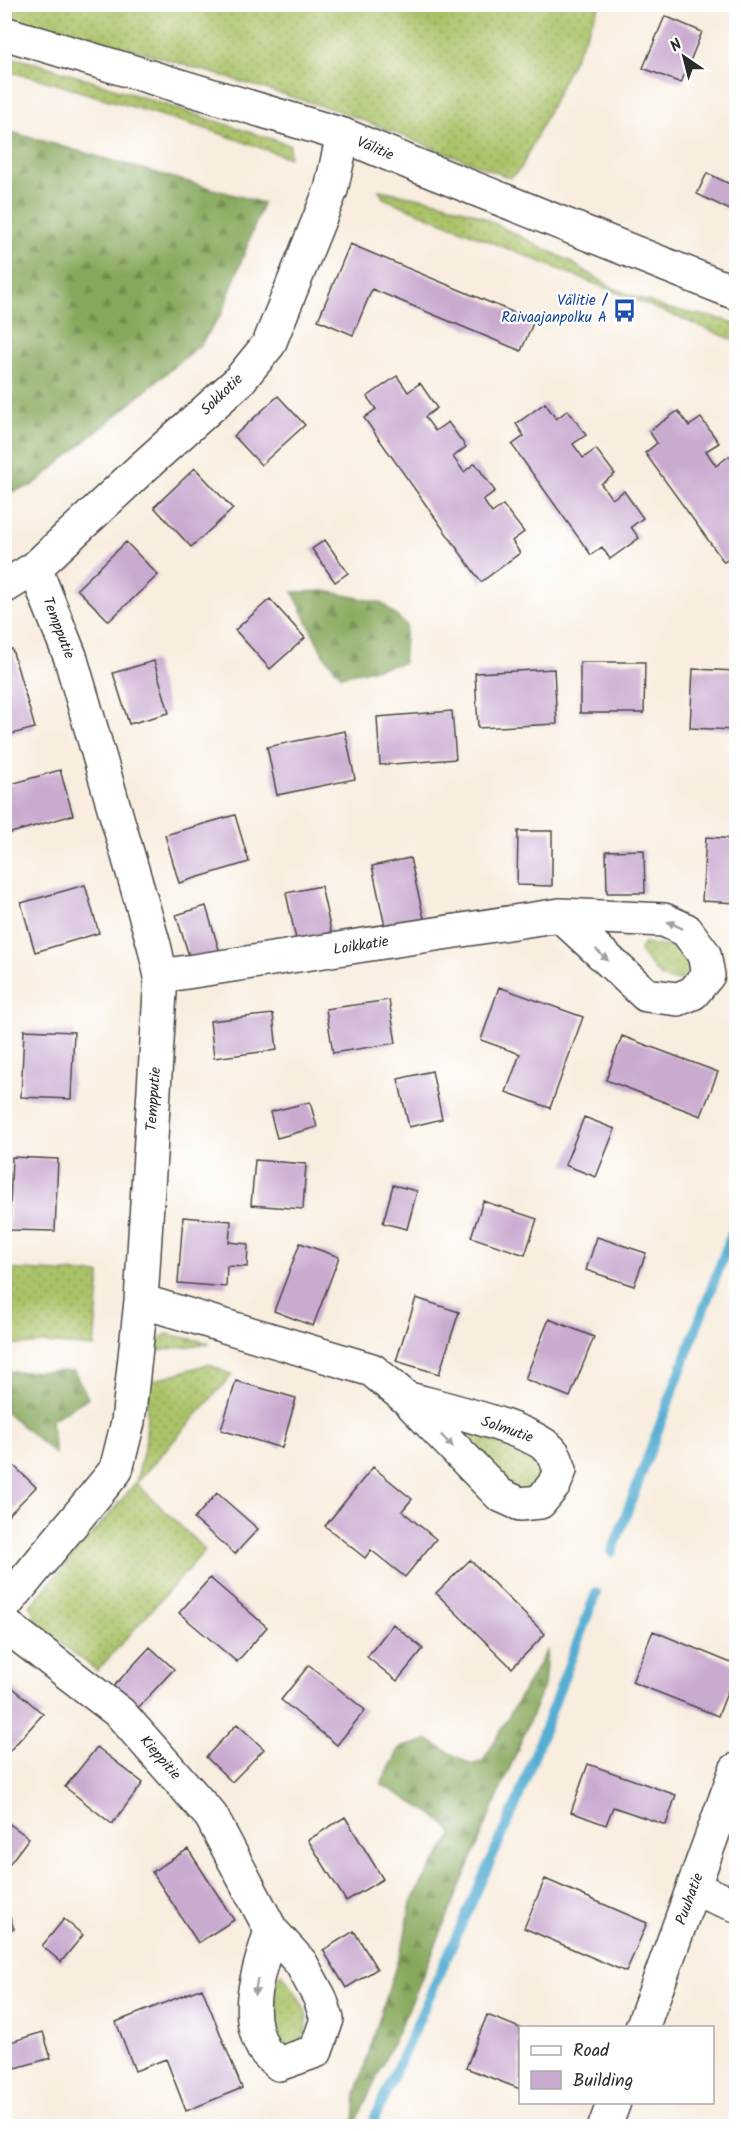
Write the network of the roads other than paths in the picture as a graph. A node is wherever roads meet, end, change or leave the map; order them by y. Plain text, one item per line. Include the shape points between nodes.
1 (4, 33) edge
2 (343, 135) junction
3 (736, 293) edge
4 (35, 568) junction
5 (4, 587) edge
6 (560, 915) dead end
7 (161, 976) junction
8 (141, 1300) junction
9 (406, 1398) dead end
10 (4, 1606) edge
11 (4, 1624) edge
12 (736, 1770) edge
13 (694, 1889) junction
14 (736, 1905) edge
15 (271, 1930) dead end
16 (643, 2026) edge
17 (614, 2104) edge
18 (604, 2127) edge

1 - 2 street, Välitie
2 - 3 street, Välitie
2 - 4 street, Sokkotie via 331,190 269,344 238,382
4 - 5 street, Sokkotie
4 - 7 street, Tempputie via 70,656
6 - 7 street, Loikkatie
7 - 8 street, Tempputie
8 - 9 street via 372,1370
8 - 10 street, Tempputie via 128,1422 116,1470
11 - 15 street, Kieppitie via 120,1713 210,1816
12 - 13 street, Puuhatie
13 - 14 street
13 - 16 street, Puuhatie
17 - 18 street

